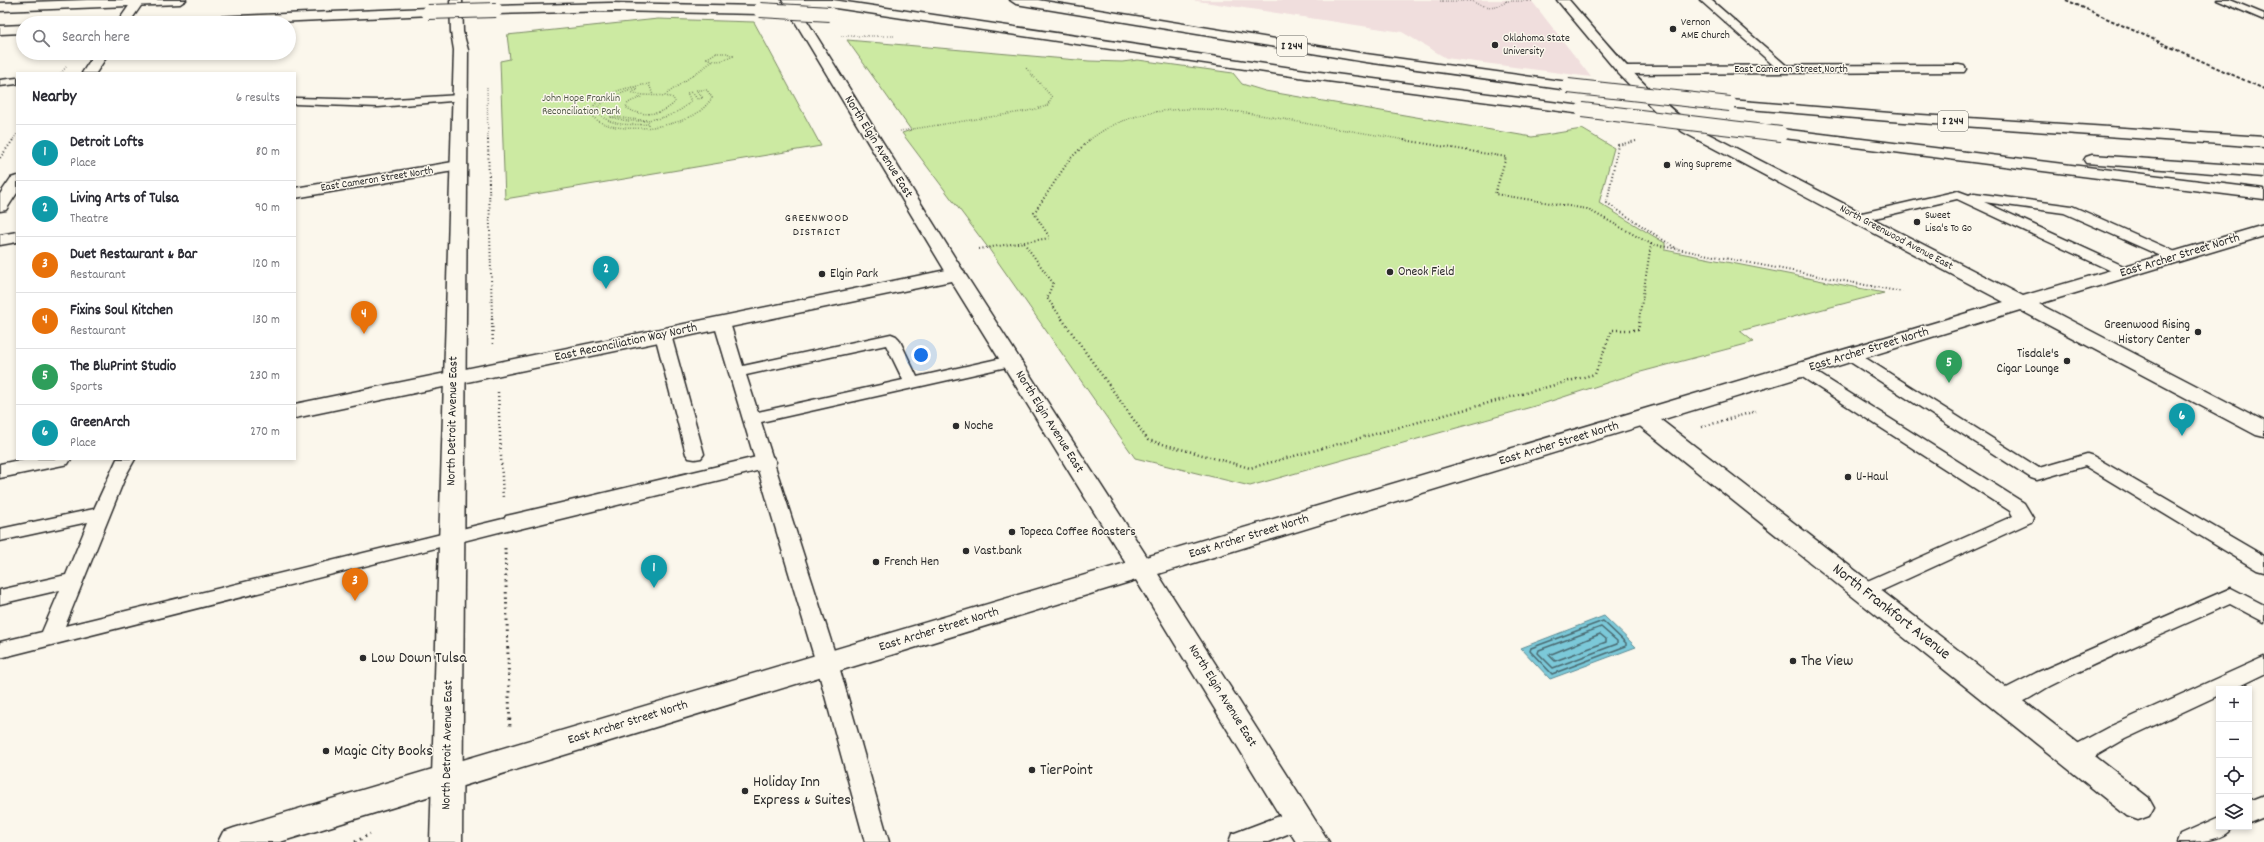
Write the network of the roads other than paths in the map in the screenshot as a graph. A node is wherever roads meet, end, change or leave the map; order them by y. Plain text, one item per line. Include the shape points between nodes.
1 (180, 0) edge
2 (456, 0) edge
3 (789, 0) edge
4 (1016, 0) edge
5 (1562, 0) edge
6 (1705, 0) edge
7 (2222, 0) edge
8 (138, 1) edge
9 (0, 7) edge
10 (128, 16) edge
11 (2264, 17) edge
12 (296, 18) edge
13 (16, 29) edge
14 (0, 30) edge
15 (1116, 46) junction
16 (97, 60) edge
17 (1959, 69) dead end
18 (1623, 70) junction
19 (1785, 70) junction
20 (89, 72) edge
21 (16, 81) edge
22 (0, 83) edge
23 (460, 98) junction
24 (296, 101) edge
25 (2264, 142) edge
26 (1928, 153) junction
27 (459, 166) junction
28 (2264, 172) edge
29 (16, 182) edge
30 (296, 193) edge
31 (1958, 194) junction
32 (2264, 194) edge
33 (0, 206) edge
34 (1858, 218) junction
35 (2264, 230) edge
36 (16, 237) edge
37 (0, 240) edge
38 (2175, 257) junction
39 (2125, 272) junction
40 (956, 274) junction
41 (2021, 303) junction
42 (722, 323) junction
43 (663, 335) junction
44 (1850, 356) junction
45 (1011, 361) junction
46 (1802, 370) junction
47 (737, 372) junction
48 (454, 379) junction
49 (912, 383) junction
50 (296, 411) edge
51 (752, 418) junction
52 (1644, 418) junction
53 (2264, 430) edge
54 (695, 454) dead end
55 (55, 460) edge
56 (126, 460) edge
57 (765, 462) junction
58 (0, 471) edge
59 (102, 513) junction
60 (515, 522) joint
61 (0, 535) edge
62 (451, 537) junction
63 (2264, 564) edge
64 (1142, 569) junction
65 (74, 580) junction
66 (1863, 591) junction
67 (0, 597) edge
68 (2264, 615) edge
69 (50, 638) junction
70 (0, 650) edge
71 (827, 663) junction
72 (2264, 665) edge
73 (2003, 700) junction
74 (2074, 757) junction
75 (447, 777) junction
76 (2264, 805) edge
77 (2138, 807) dead end
78 (2252, 811) edge
79 (1298, 819) junction
80 (2216, 829) edge
81 (234, 842) edge
82 (446, 842) edge
83 (877, 842) edge
84 (1241, 842) edge
85 (1313, 842) edge
86 (2190, 842) edge

1 - 8 main road
2 - 23 main road, North Detroit Avenue East via 457,32 461,50
3 - 15 main road via 822,2
3 - 40 main road, North Elgin Avenue East
4 - 25 main road, I 244, bridge via 1366,58 1568,86 1730,104 1890,117
5 - 18 main road, North Greenwood Avenue East
6 - 19 lane
7 - 11 lane
8 - 9 main road
8 - 10 main road
12 - 15 main road, I 244, bridge via 611,7 760,10 925,22
13 - 14 main road
15 - 26 main road, I 244, bridge via 1319,76
16 - 20 main road
17 - 19 main road, East Cameron Street North
18 - 19 main road, East Cameron Street North
18 - 34 main road, North Greenwood Avenue East via 1661,109 1688,129
21 - 22 lane
23 - 24 lane via 346,103
23 - 27 main road, North Detroit Avenue East
26 - 28 main road via 2115,160
26 - 32 main road, I 244
27 - 30 main road, East Cameron Street North
27 - 48 main road, North Detroit Avenue East
29 - 33 main road
31 - 34 lane
31 - 38 lane via 2067,209
31 - 39 lane
34 - 41 main road, North Greenwood Avenue East
35 - 38 main road, East Archer Street North
36 - 37 main road
38 - 39 main road, East Archer Street North
39 - 41 main road, East Archer Street North
40 - 42 main road, East Reconciliation Way North
40 - 45 main road, North Elgin Avenue East
41 - 44 main road, East Archer Street North
41 - 53 main road, North Greenwood Avenue East
42 - 43 main road, East Reconciliation Way North
42 - 47 lane
43 - 48 main road, East Reconciliation Way North
43 - 54 lane
44 - 46 main road, East Archer Street North
44 - 63 lane via 2037,474 2087,460
45 - 49 lane
45 - 64 main road, North Elgin Avenue East
46 - 52 main road, East Archer Street North
46 - 66 lane via 2017,507 2024,518
47 - 49 lane via 891,339
47 - 51 lane
48 - 50 main road, East Reconciliation Way North
48 - 62 main road, North Detroit Avenue East
49 - 51 lane
51 - 57 lane
52 - 64 main road, East Archer Street North
52 - 66 main road, North Frankfort Avenue
55 - 58 main road
56 - 59 lane
57 - 60 main road
57 - 71 lane
59 - 61 lane
59 - 65 lane
60 - 62 lane
62 - 69 lane
62 - 75 main road, North Detroit Avenue East
64 - 71 main road, East Archer Street North
64 - 79 main road, North Elgin Avenue East
65 - 67 lane
65 - 69 lane
66 - 73 main road, North Frankfort Avenue
68 - 73 lane via 2230,595
69 - 70 lane
71 - 75 main road, East Archer Street North
71 - 83 lane
72 - 74 lane via 2117,733
73 - 74 main road, North Frankfort Avenue
74 - 77 main road, North Frankfort Avenue
75 - 81 main road, East Archer Street North
75 - 82 main road, North Detroit Avenue East
76 - 78 lane
79 - 84 lane
79 - 85 main road, North Elgin Avenue East
80 - 86 lane

